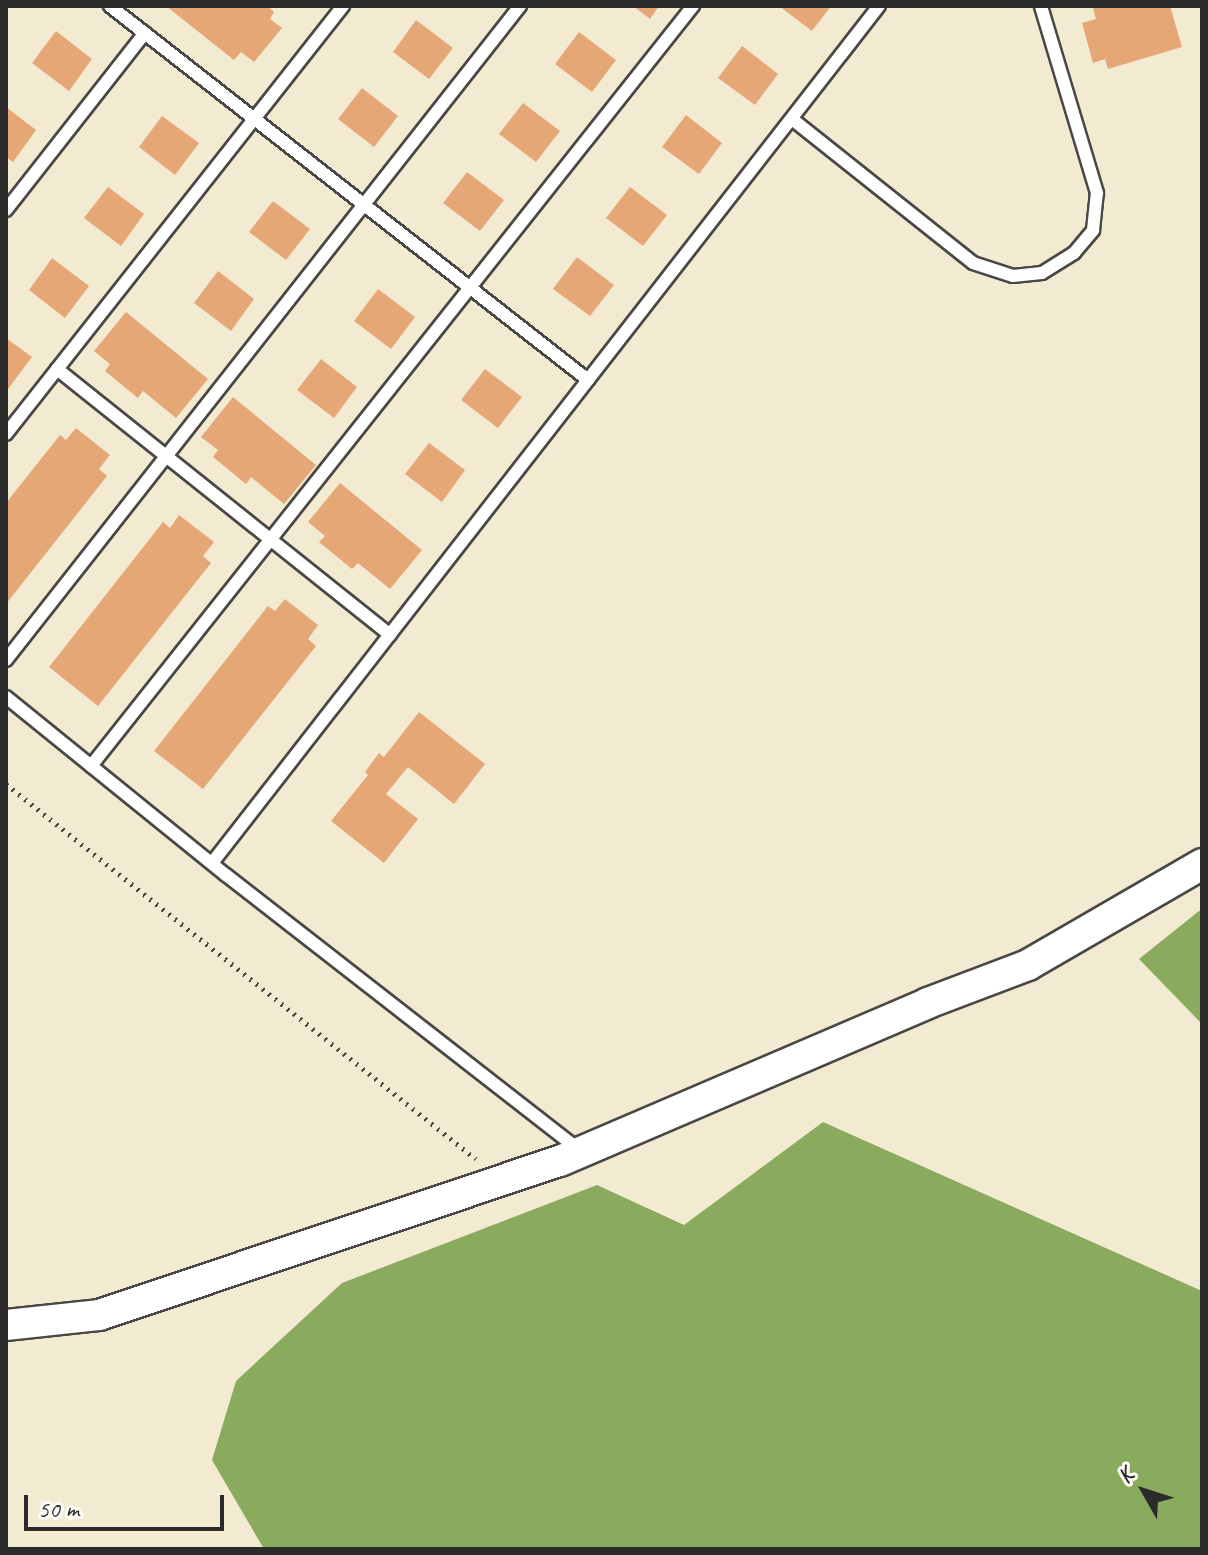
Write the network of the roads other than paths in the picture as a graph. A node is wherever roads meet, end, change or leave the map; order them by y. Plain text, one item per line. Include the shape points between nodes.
1 (110, 6) edge
2 (343, 6) edge
3 (520, 6) edge
4 (693, 6) edge
5 (879, 6) edge
6 (1041, 6) edge
7 (145, 33) junction
8 (255, 119) junction
9 (792, 119) junction
10 (363, 204) junction
11 (6, 210) edge
12 (468, 286) junction
13 (57, 369) junction
14 (588, 380) junction
15 (6, 434) edge
16 (165, 456) junction
17 (272, 541) junction
18 (390, 635) junction
19 (6, 660) edge
20 (6, 697) edge
21 (91, 766) junction
22 (212, 863) junction
23 (1202, 864) edge
24 (581, 1152) junction
25 (6, 1325) edge

1 - 7 lane
2 - 8 lane
3 - 10 lane
4 - 12 lane
5 - 9 lane
6 - 9 lane via 1097,193 1093,230 1074,253 1042,273 1013,276 973,263
7 - 8 lane
7 - 11 lane
8 - 10 lane
8 - 13 lane
9 - 14 lane
10 - 12 lane
10 - 16 lane
12 - 14 lane
12 - 17 lane
13 - 15 lane
13 - 16 lane
14 - 18 lane
16 - 17 lane
16 - 19 lane
17 - 18 lane
17 - 21 lane
18 - 22 lane
20 - 21 lane
21 - 22 lane
22 - 24 lane
23 - 24 street via 1028,965
24 - 25 street via 99,1315

